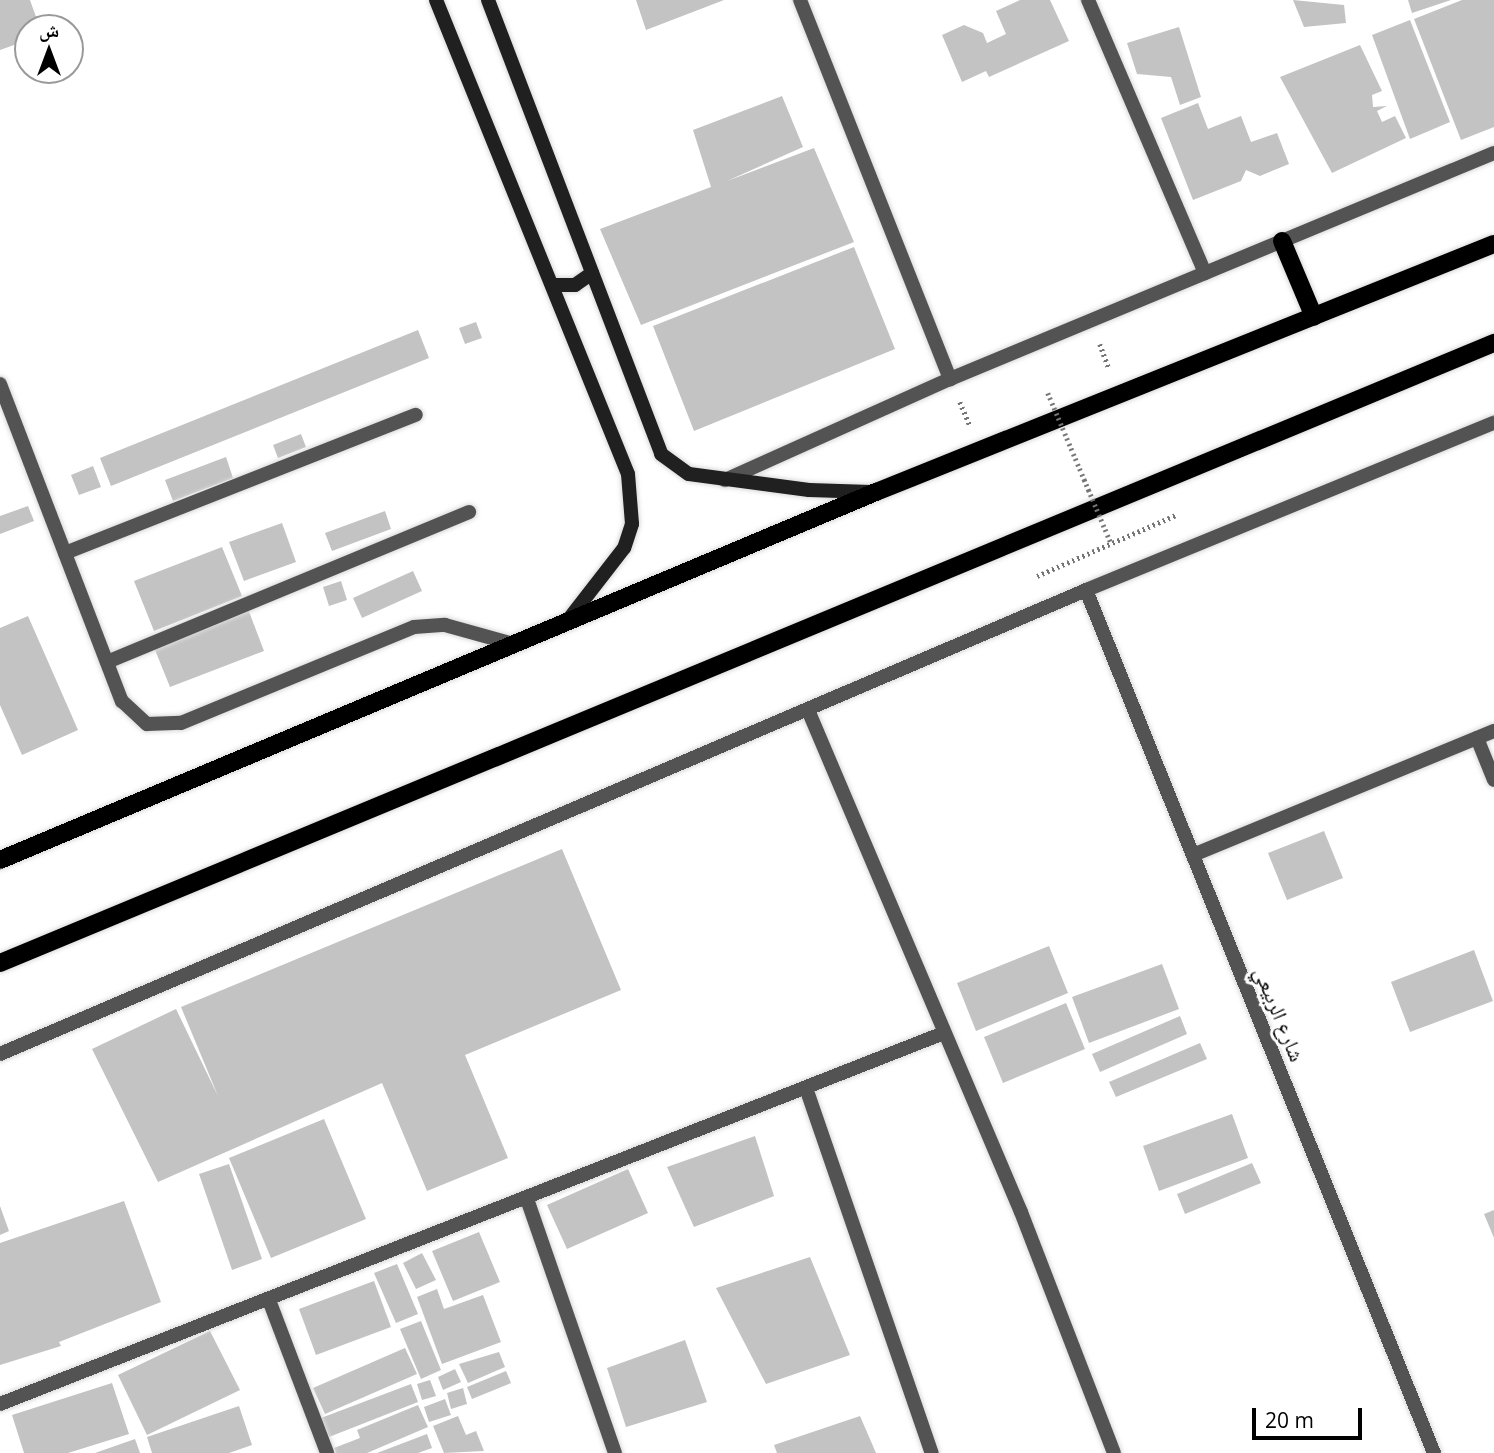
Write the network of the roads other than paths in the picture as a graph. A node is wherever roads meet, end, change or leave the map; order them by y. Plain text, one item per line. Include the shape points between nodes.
1 (436, 0) edge
2 (488, 0) edge
3 (800, 0) edge
4 (1088, 0) edge
5 (1494, 153) edge
6 (1282, 241) junction
7 (1494, 244) edge
8 (592, 273) junction
9 (1205, 273) junction
10 (552, 285) junction
11 (1314, 317) junction
12 (1494, 343) edge
13 (950, 379) junction
14 (0, 384) edge
15 (416, 415) dead end
16 (1494, 423) edge
17 (725, 480) junction
18 (876, 492) junction
19 (469, 512) dead end
20 (65, 553) junction
21 (1086, 590) junction
22 (567, 621) junction
23 (513, 644) junction
24 (107, 662) junction
25 (808, 710) junction
26 (1494, 731) edge
27 (1477, 738) junction
28 (1494, 780) edge
29 (1193, 855) junction
30 (0, 860) edge
31 (0, 963) edge
32 (944, 1033) junction
33 (0, 1054) edge
34 (806, 1088) junction
35 (527, 1199) junction
36 (269, 1300) junction
37 (0, 1404) edge
38 (327, 1453) edge
39 (615, 1453) edge
40 (932, 1453) edge
41 (1114, 1453) edge
42 (1434, 1453) edge

1 - 10 street
2 - 8 street
3 - 13 street
4 - 9 street
5 - 6 street
6 - 9 street
6 - 11 main road
7 - 11 main road
8 - 10 street via 575,285
8 - 17 street via 661,454 689,474
9 - 13 street
10 - 22 street via 628,474 633,499 624,548
11 - 18 main road
12 - 31 main road
13 - 17 street
14 - 20 street
15 - 20 street
16 - 21 street
17 - 18 street
18 - 22 main road
19 - 24 street
20 - 24 street
21 - 25 street
21 - 29 street, شارع الربيعي
22 - 23 main road
23 - 24 street via 445,625 414,627 171,726 147,724 129,710
23 - 30 main road
25 - 32 street
25 - 33 street
26 - 27 street
27 - 28 street
27 - 29 street
29 - 42 street, شارع الربيعي
32 - 34 street
32 - 41 street via 1021,1212
34 - 35 street via 582,1172
34 - 40 street
35 - 36 street
35 - 39 street
36 - 37 street
36 - 38 street

